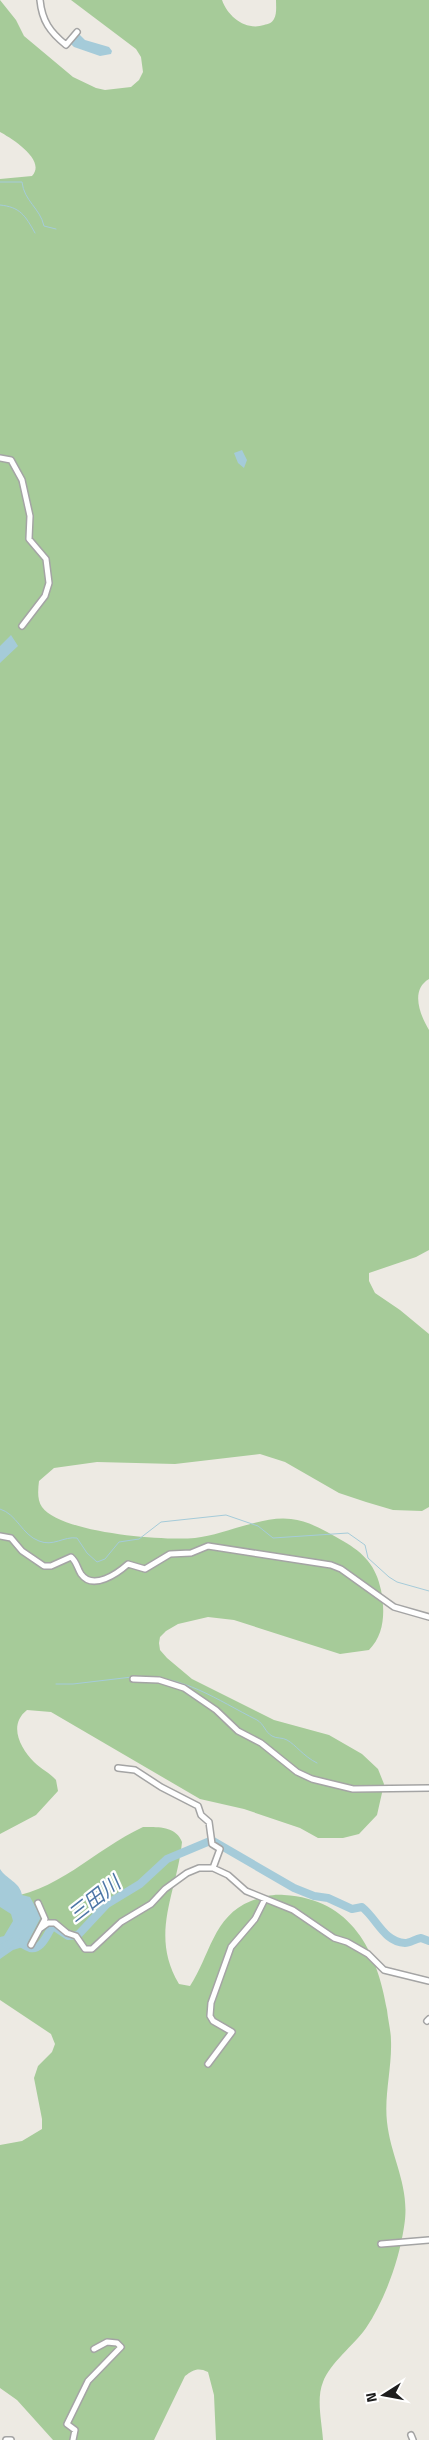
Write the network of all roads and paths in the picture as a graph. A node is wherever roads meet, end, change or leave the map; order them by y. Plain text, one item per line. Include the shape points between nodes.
1 (40, 0) edge
2 (77, 32) dead end
3 (0, 458) edge
4 (22, 626) dead end
5 (0, 1536) edge
6 (429, 1617) edge
7 (133, 1679) dead end
8 (118, 1768) dead end
9 (429, 1788) edge
10 (213, 1868) junction
11 (265, 1899) junction
12 (38, 1904) dead end
13 (40, 1928) junction
14 (31, 1945) dead end
15 (429, 1982) edge
16 (208, 2064) dead end
17 (429, 2240) edge
18 (381, 2244) dead end
19 (94, 2349) dead end
20 (0, 2437) edge
21 (4, 2440) edge
22 (11, 2440) edge
23 (72, 2440) edge

1 - 2 street via 45,22 59,39 66,45
3 - 4 street via 11,460 21,478 30,516 29,539 47,561 45,596
5 - 6 street via 11,1538 22,1552 44,1566 70,1557 83,1576 92,1580 111,1578 128,1564 145,1569 170,1554 191,1553 208,1546 331,1565 394,1606
7 - 9 street via 159,1680 184,1688 297,1772 312,1779 353,1789
8 - 10 street via 136,1770 198,1806 201,1816 209,1822 212,1844 220,1850
10 - 11 street via 228,1875 246,1892
10 - 13 street via 199,1868 187,1873 151,1904 121,1922 96,1946 86,1949 77,1936 52,1922
11 - 15 street via 293,1910 334,1938 368,1954 384,1970
11 - 16 street via 255,1919 231,1946 217,1982 210,2016 232,2032
12 - 13 street via 45,1916
13 - 14 street
17 - 18 street
19 - 23 street via 108,2342 118,2343 121,2348 87,2384 67,2425 75,2430
20 - 21 street
21 - 22 street

